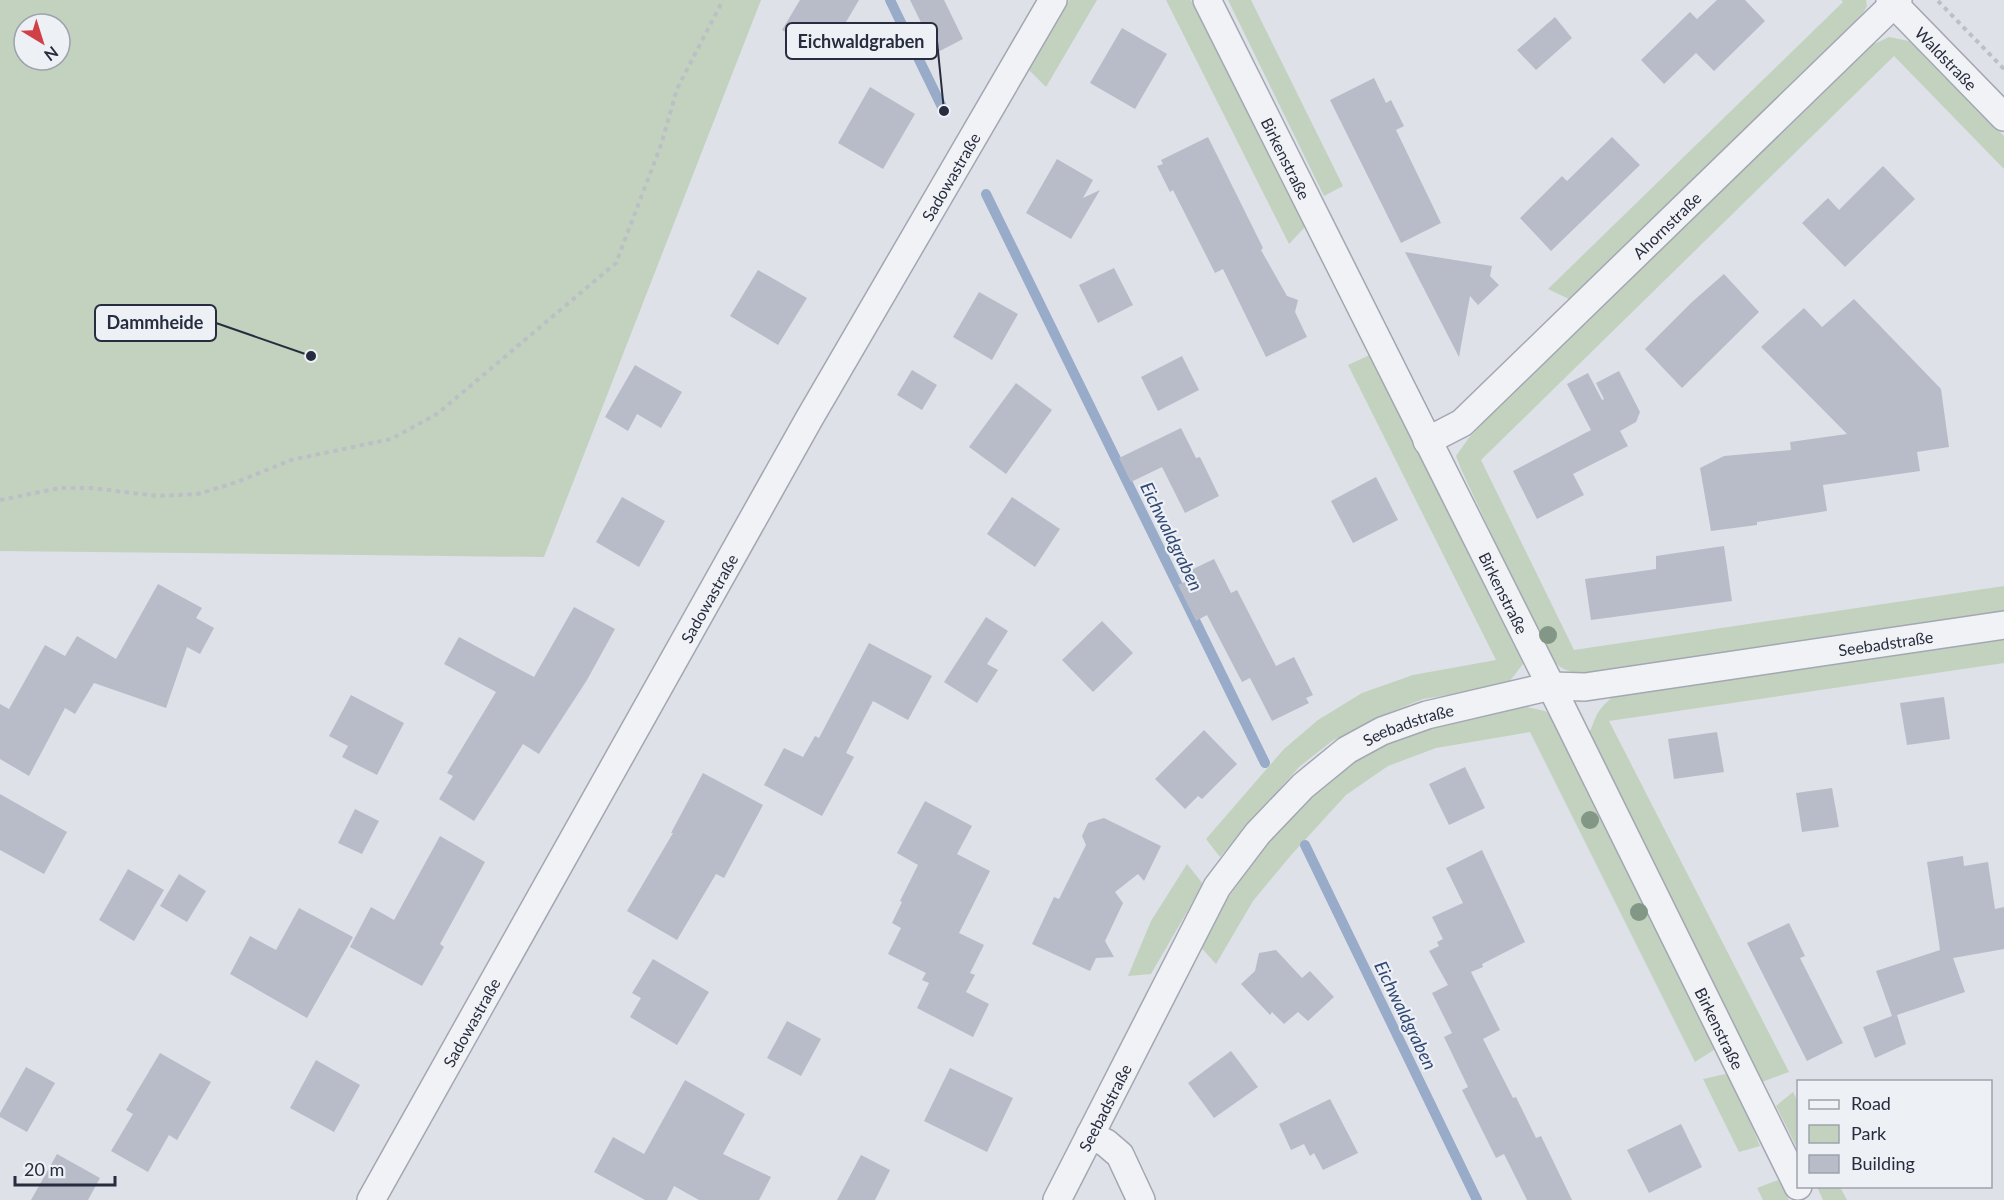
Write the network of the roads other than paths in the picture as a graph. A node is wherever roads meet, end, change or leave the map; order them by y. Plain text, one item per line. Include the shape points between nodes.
1 (1053, 0) edge
2 (1207, 0) edge
3 (1894, 1) edge
4 (2004, 117) edge
5 (1427, 441) junction
6 (2004, 625) edge
7 (1551, 686) junction
8 (1089, 1135) junction
9 (1797, 1182) edge
10 (371, 1200) edge
11 (1057, 1200) edge
12 (1141, 1200) edge

1 - 10 street, Sadowastraße via 809,419
2 - 5 street, Birkenstraße
3 - 4 street, Waldstraße
3 - 5 street, Ahornstraße via 1462,423
5 - 7 street, Birkenstraße
6 - 7 street, Seebadstraße via 1585,687
7 - 8 street, Seebadstraße via 1426,715 1382,731 1347,750 1303,786 1258,833 1217,887
7 - 9 street, Birkenstraße
8 - 11 street, Seebadstraße
8 - 12 street via 1120,1155

